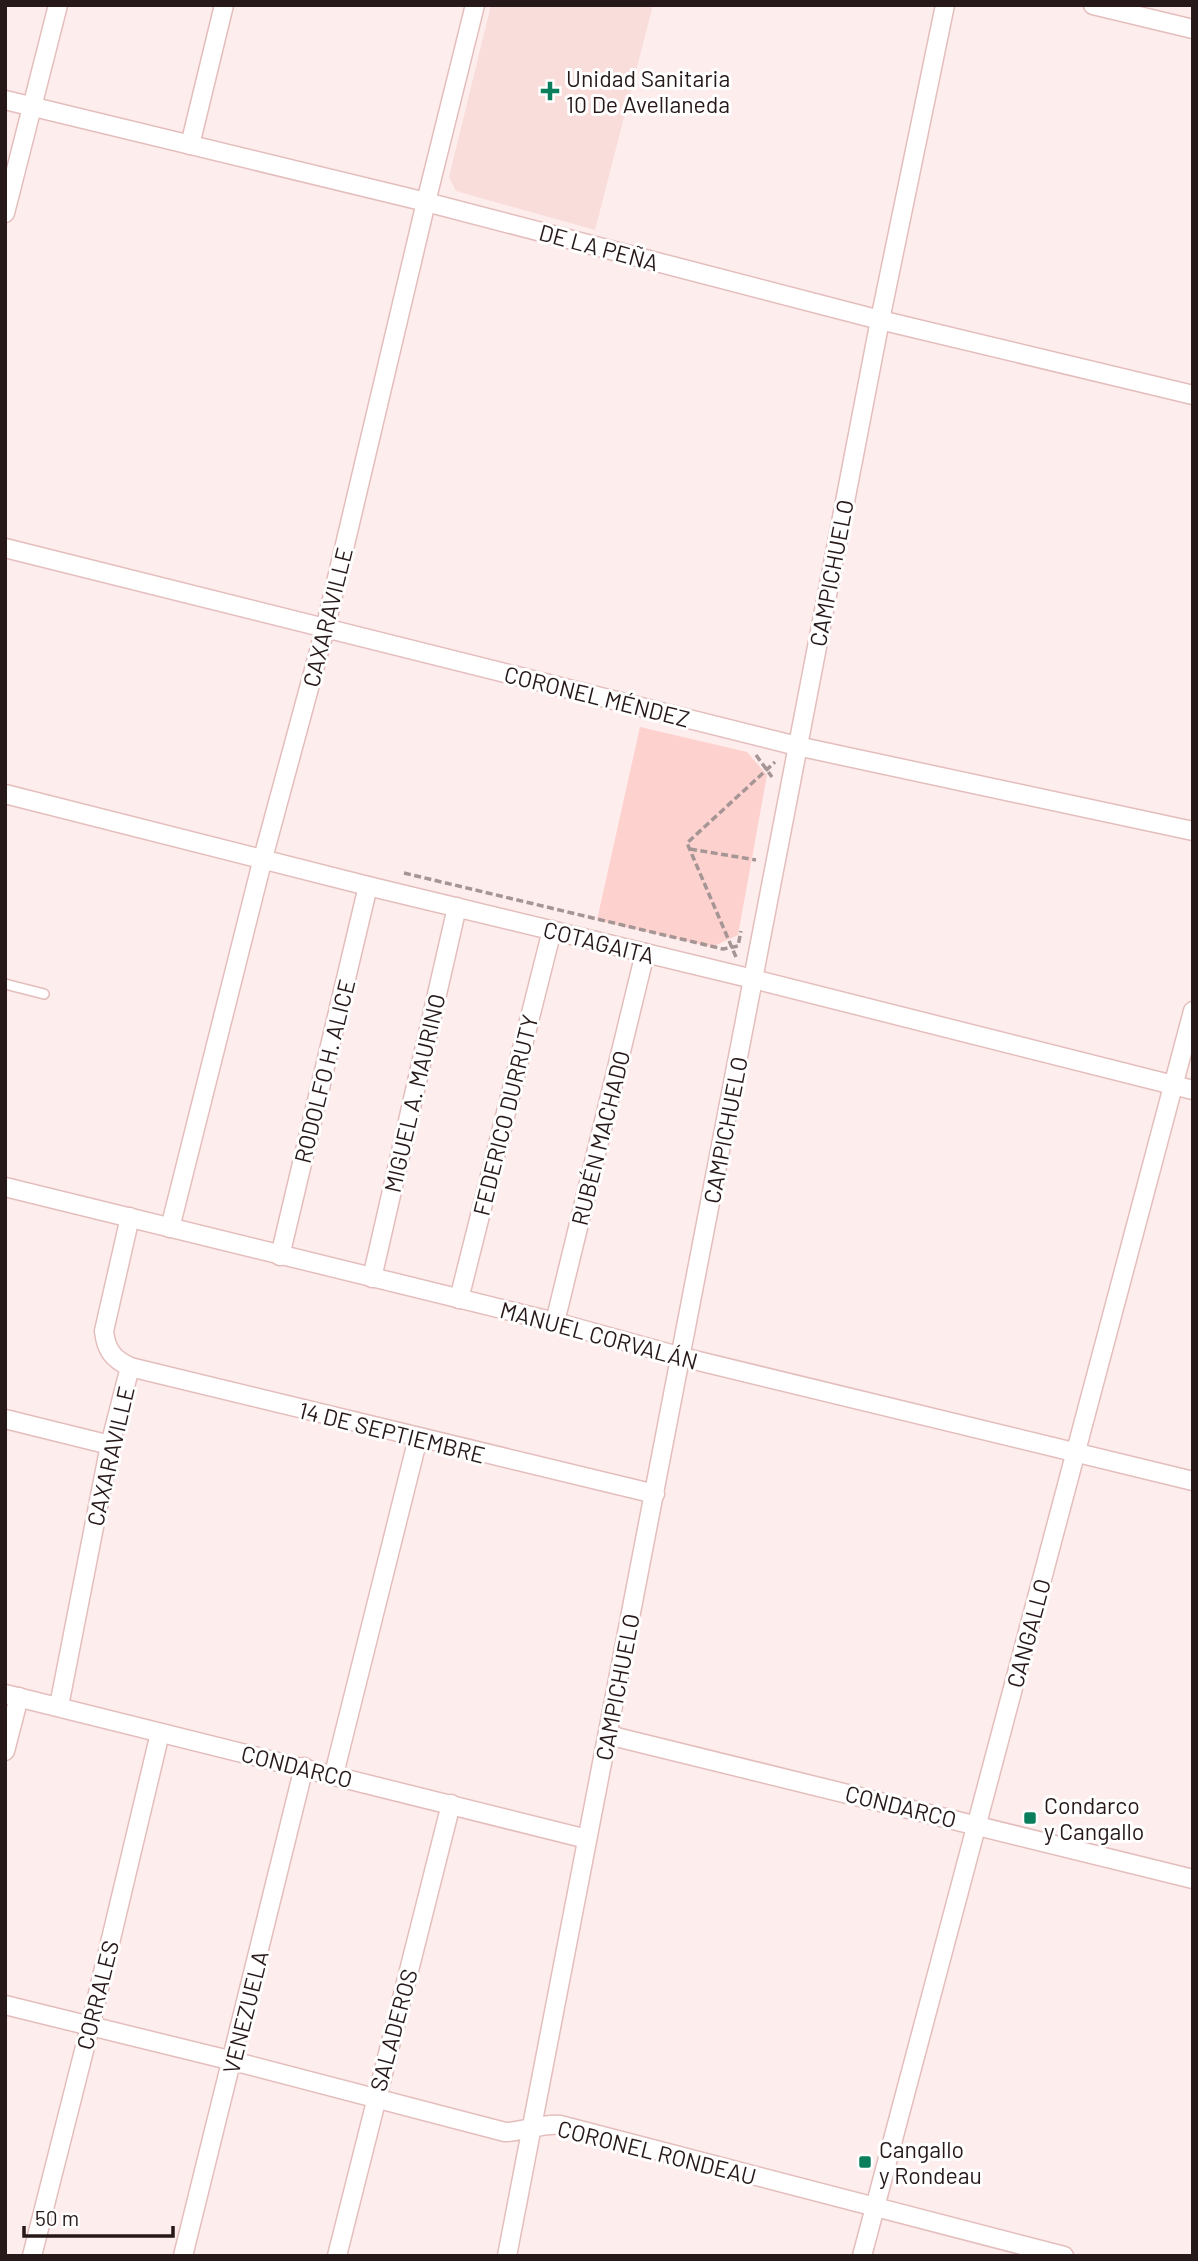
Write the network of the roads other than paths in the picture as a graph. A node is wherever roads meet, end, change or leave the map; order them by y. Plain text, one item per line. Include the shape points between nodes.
1 (58, 5) edge
2 (224, 5) edge
3 (475, 5) edge
4 (945, 5) edge
5 (1093, 5) edge
6 (1193, 29) edge
7 (5, 100) edge
8 (31, 107) junction
9 (190, 145) junction
10 (426, 202) junction
11 (5, 213) edge
12 (880, 320) junction
13 (1193, 395) edge
14 (5, 548) edge
15 (325, 629) junction
16 (795, 754) junction
17 (5, 794) edge
18 (1193, 831) edge
19 (263, 858) junction
20 (368, 886) junction
21 (457, 907) junction
22 (552, 930) junction
23 (645, 953) junction
24 (753, 979) junction
25 (5, 984) edge
26 (44, 994) dead end
27 (1193, 1011) edge
28 (1173, 1086) junction
29 (1193, 1090) edge
30 (5, 1187) edge
31 (130, 1217) junction
32 (170, 1228) junction
33 (279, 1256) junction
34 (372, 1278) junction
35 (458, 1299) junction
36 (555, 1322) junction
37 (682, 1357) junction
38 (130, 1367) junction
39 (5, 1419) edge
40 (418, 1438) junction
41 (110, 1445) junction
42 (1075, 1452) junction
43 (1193, 1481) edge
44 (655, 1494) junction
45 (12, 1695) edge
46 (59, 1706) junction
47 (160, 1733) junction
48 (608, 1735) junction
49 (5, 1751) edge
50 (304, 1767) junction
51 (334, 1774) junction
52 (451, 1804) junction
53 (978, 1825) junction
54 (587, 1839) junction
55 (1193, 1879) edge
56 (5, 2005) edge
57 (90, 2027) junction
58 (233, 2061) junction
59 (376, 2098) junction
60 (532, 2128) junction
61 (876, 2207) junction
62 (32, 2256) edge
63 (183, 2256) edge
64 (337, 2256) edge
65 (507, 2256) edge
66 (862, 2256) edge
67 (1064, 2256) edge

1 - 8 street
2 - 9 street
3 - 10 street, CAXARAVILLE
4 - 12 street, CAMPICHUELO
5 - 6 street
7 - 8 street, DE LA PEÑA
8 - 9 street, DE LA PEÑA
8 - 11 street
9 - 10 street, DE LA PEÑA
10 - 12 street, DE LA PEÑA
10 - 15 street, CAXARAVILLE
12 - 13 street, DE LA PEÑA
12 - 16 street, CAMPICHUELO
14 - 15 street, CORONEL MÉNDEZ
15 - 16 street, CORONEL MÉNDEZ
15 - 19 street, CAXARAVILLE
16 - 18 street, CORONEL MÉNDEZ
16 - 24 street, CAMPICHUELO
17 - 19 street, COTAGAITA
19 - 20 street, COTAGAITA
19 - 32 street, CAXARAVILLE
20 - 21 street, COTAGAITA
20 - 33 street, RODOLFO H. ALICE
21 - 22 street, COTAGAITA
21 - 34 street, MIGUEL A. MAURINO
22 - 23 street, COTAGAITA
22 - 35 street, FEDERICO DURRUTY
23 - 24 street, COTAGAITA
23 - 36 street, RUBÉN MACHADO
24 - 28 street, COTAGAITA
24 - 37 street, CAMPICHUELO
25 - 26 lane
27 - 28 street, CANGALLO
28 - 29 street, COTAGAITA
28 - 42 street, CANGALLO
30 - 31 street, MANUEL CORVALÁN
31 - 32 street, MANUEL CORVALÁN
31 - 38 street, CAXARAVILLE via 104,1331 111,1354
32 - 33 street, MANUEL CORVALÁN
33 - 34 street, MANUEL CORVALÁN
34 - 35 street, MANUEL CORVALÁN
35 - 36 street, MANUEL CORVALÁN
36 - 37 street, MANUEL CORVALÁN
37 - 42 street, MANUEL CORVALÁN
37 - 44 street, CAMPICHUELO
38 - 40 street, 14 DE SEPTIEMBRE
38 - 41 street, CAXARAVILLE
39 - 41 street
40 - 44 street, 14 DE SEPTIEMBRE
40 - 51 street
41 - 46 street, CAXARAVILLE
42 - 43 street, MANUEL CORVALÁN
42 - 53 street, CANGALLO
44 - 48 street, CAMPICHUELO
45 - 46 street, CONDARCO
45 - 49 street
46 - 47 street, CONDARCO
47 - 50 street, CONDARCO
47 - 57 street, CORRALES
48 - 53 street, CONDARCO
48 - 54 street, CAMPICHUELO
50 - 51 street, CONDARCO
50 - 58 street, VENEZUELA
51 - 52 street, CONDARCO
52 - 54 street, CONDARCO
52 - 59 street, SALADEROS
53 - 55 street, CONDARCO
53 - 61 street, CANGALLO
54 - 60 street, CAMPICHUELO
56 - 57 street, CORONEL RONDEAU
57 - 58 street, CORONEL RONDEAU
57 - 62 street, CORRALES
58 - 59 street, CORONEL RONDEAU
58 - 63 street, VENEZUELA
59 - 60 street, CORONEL RONDEAU via 505,2132
59 - 64 street, SALADEROS
60 - 61 street, CORONEL RONDEAU via 560,2125
60 - 65 street, CAMPICHUELO
61 - 66 street, CANGALLO
61 - 67 street, CORONEL RONDEAU

